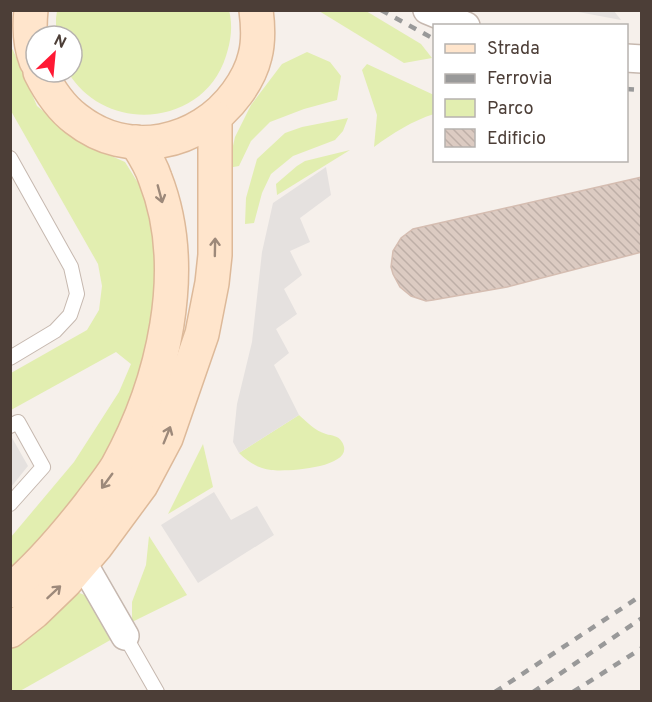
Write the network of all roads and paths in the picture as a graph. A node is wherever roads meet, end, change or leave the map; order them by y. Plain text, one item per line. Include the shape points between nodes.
1 (256, 10) edge
2 (427, 10) edge
3 (461, 24) edge
4 (10, 30) edge
5 (24, 44) edge
6 (46, 84) edge
7 (215, 118) junction
8 (136, 142) junction
9 (10, 159) edge
10 (10, 358) edge
11 (10, 426) edge
12 (10, 504) edge
13 (78, 520) junction
14 (83, 563) junction
15 (13, 586) edge
16 (10, 631) edge
17 (125, 636) joint
18 (157, 692) edge

1 - 7 main road via 255,57 230,104
2 - 3 street
4 - 5 street
6 - 8 main road via 80,122 101,134
7 - 8 main road via 183,136
14 -> 7 main road via 154,463 202,334 215,255
8 -> 13 main road via 155,176 169,235 167,328 156,376 138,425 115,469
9 - 10 lane via 71,267 77,294 70,315 55,331
11 - 12 lane via 18,422 43,467
13 - 14 main road via 78,549
13 - 15 main road via 57,546
16 -> 14 main road
14 - 17 street
17 - 18 lane

